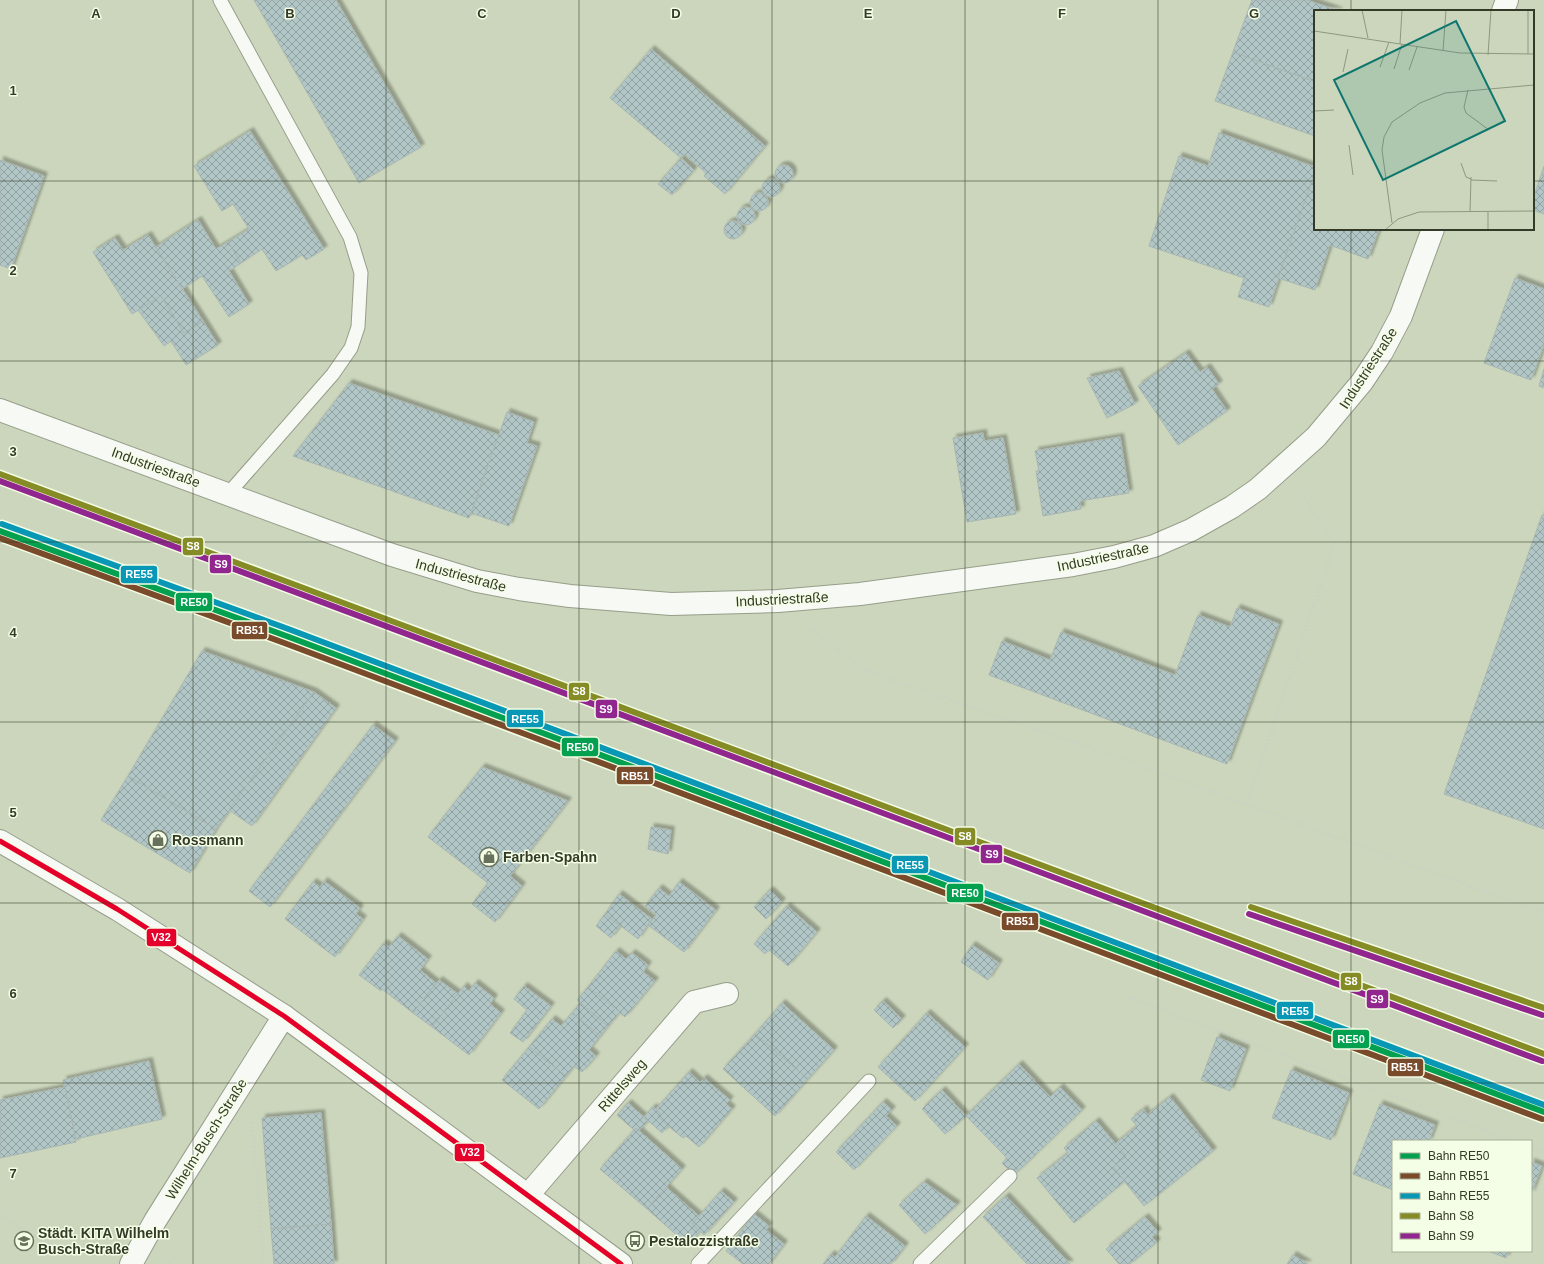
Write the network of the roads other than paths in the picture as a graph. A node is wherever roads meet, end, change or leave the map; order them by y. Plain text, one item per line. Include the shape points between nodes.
1 (220, 0) edge
2 (1507, 0) edge
3 (1503, 10) edge
4 (1432, 230) edge
5 (0, 410) edge
6 (228, 494) junction
7 (0, 841) edge
8 (727, 994) dead end
9 (284, 1016) junction
10 (869, 1081) dead end
11 (1010, 1176) dead end
12 (528, 1195) junction
13 (135, 1256) edge
14 (621, 1264) edge
15 (698, 1264) edge
16 (920, 1264) edge

1 - 6 lane via 350,237 361,273 358,327 351,348 334,374
2 - 3 street
4 - 6 street, Industriestraße via 1401,316 1382,352 1339,411 1316,437 1258,489 1232,507 1191,530 1154,546 1114,557 1073,565 860,594 778,601 671,604 570,596 520,590 477,581 432,568
5 - 6 street, Industriestraße
7 - 9 street via 117,909
8 - 12 street, Rittelsweg via 694,1002
9 - 12 street
9 - 13 street, Wilhelm-Busch-Straße via 190,1163
10 - 15 lane
11 - 16 lane
12 - 14 street

